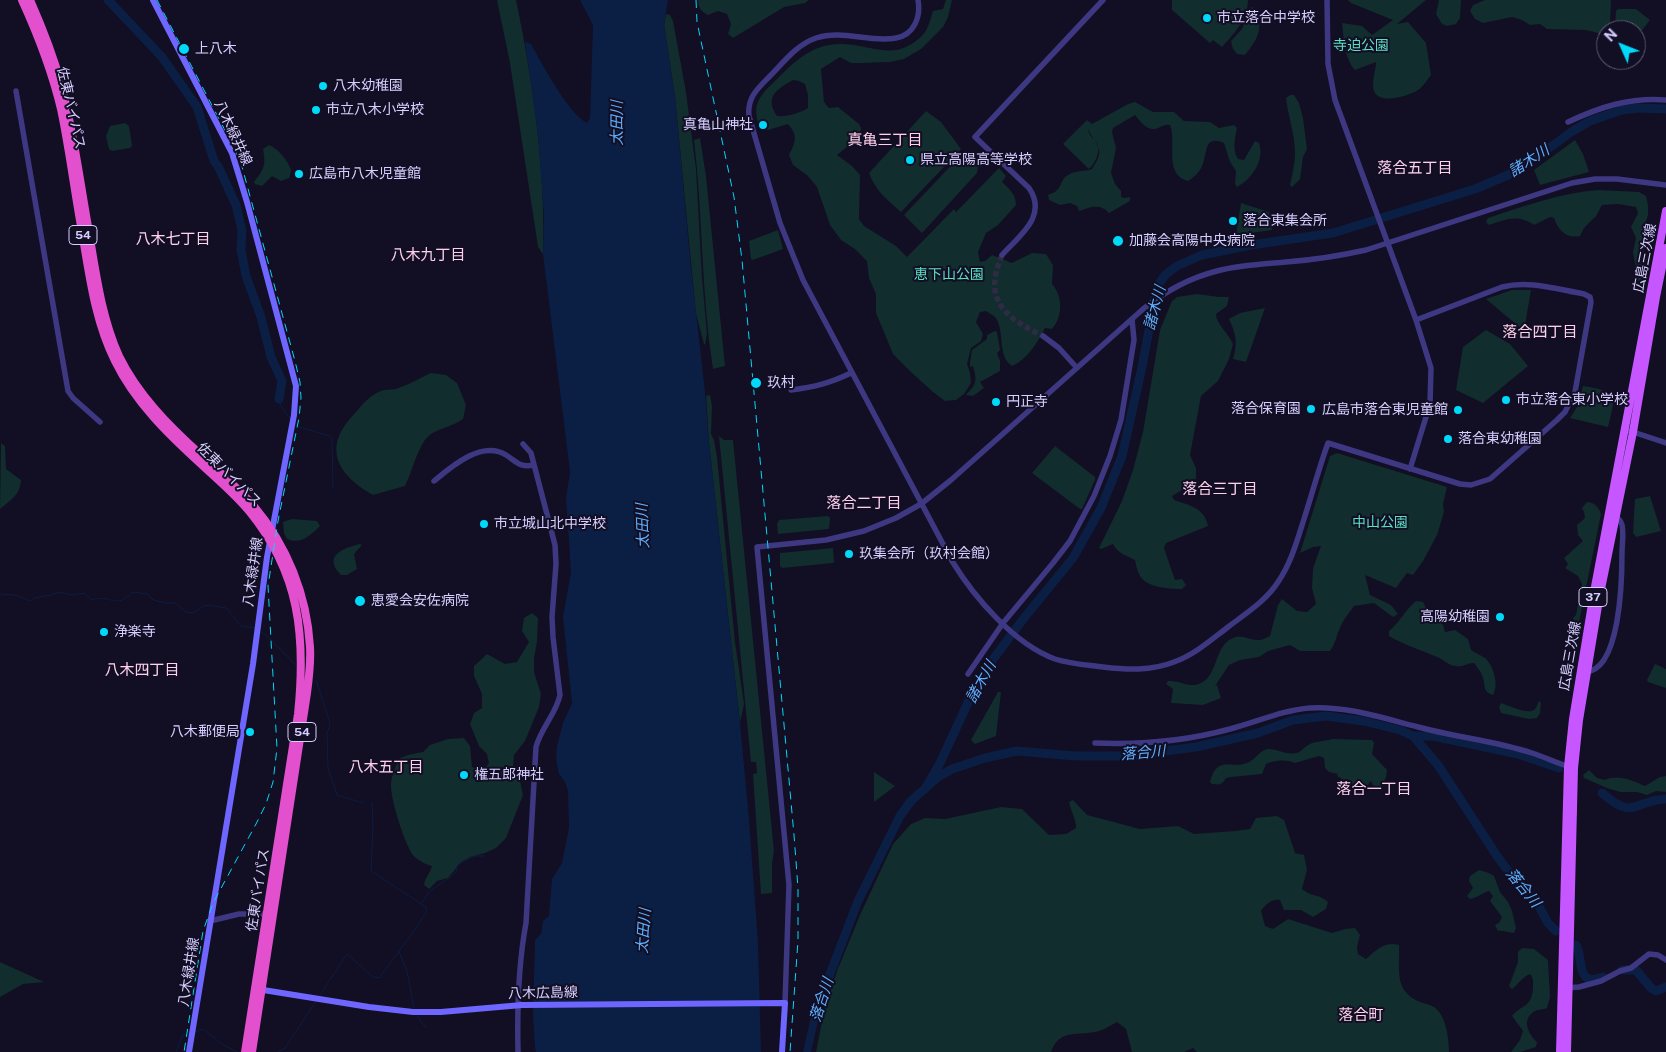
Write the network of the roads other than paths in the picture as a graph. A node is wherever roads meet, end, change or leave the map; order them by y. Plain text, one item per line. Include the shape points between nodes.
1 (22, 0) edge
2 (30, 0) edge
3 (153, 0) edge
4 (918, 0) edge
5 (1103, 0) edge
6 (1327, 0) edge
7 (16, 90) dead end
8 (1666, 100) edge
9 (1568, 122) dead end
10 (1666, 185) edge
11 (1666, 211) edge
12 (1387, 244) junction
13 (1666, 248) edge
14 (1002, 255) tunnel mouth
15 (1132, 319) junction
16 (1416, 320) junction
17 (1043, 336) tunnel mouth
18 (1077, 368) junction
19 (851, 373) junction
20 (791, 390) dead end
21 (100, 422) dead end
22 (1629, 431) junction
23 (1666, 443) edge
24 (523, 444) dead end
25 (534, 465) junction
26 (1410, 468) junction
27 (434, 481) dead end
28 (921, 504) junction
29 (251, 508) junction
30 (1615, 516) junction
31 (1004, 625) junction
32 (1584, 672) junction
33 (968, 674) dead end
34 (1095, 743) dead end
35 (1571, 767) junction
36 (270, 914) junction
37 (210, 921) junction
38 (1666, 960) edge
39 (1561, 988) junction
40 (1570, 988) junction
41 (259, 989) junction
42 (785, 1003) junction
43 (517, 1006) junction
44 (189, 1052) edge
45 (244, 1052) edge
46 (252, 1052) edge
47 (518, 1052) edge
48 (782, 1052) edge
49 (1560, 1052) edge
50 (1567, 1052) edge

1 - 29 highway, 佐東バイパス / 54 via 37,33 61,110 91,282 101,327 114,359 126,383 162,427
2 - 29 highway, 佐東バイパス / 54 via 45,32 62,89 97,281 119,356 153,407
3 - 37 main road, 八木緑井線 via 232,153 296,386 294,415 267,558 253,664
4 - 19 street via 920,7 915,24 899,38 839,34 806,43 756,89 748,107 789,250
5 - 14 street via 975,137 1028,188 1036,203 1027,229
6 - 12 street via 1327,41 1335,100
7 - 21 street via 68,391
8 - 9 street via 1618,103
10 - 12 street via 1617,179 1572,183
11 - 22 main road, 広島三次線 / 37
12 - 15 street via 1341,256 1216,271 1171,290
12 - 16 street
13 - 22 main road, 広島三次線 / 37
15 - 18 street
15 - 31 street via 1134,340 1121,420 1094,496 1070,541
16 - 26 street via 1431,368 1431,390 1430,404
16 - 26 street via 1516,284 1584,294 1592,302 1575,392 1557,420 1490,479 1480,484 1460,484
17 - 18 street
18 - 28 street
19 - 20 street via 831,383
19 - 28 street
22 - 23 street
22 - 30 main road, 広島三次線 / 37
22 - 32 main road, 広島三次線 / 37
24 - 25 street via 530,451
25 - 27 street via 526,467 505,454 489,450 468,458
25 - 43 street via 555,545 553,627 560,695 536,747
26 - 31 street via 1328,443 1294,549 1277,584 1217,636 1175,662 1138,670 1068,663 1042,653
28 - 31 street via 961,577
28 - 42 street via 878,526 853,534 757,547 789,885
29 - 36 highway, 佐東バイパス / 54 via 282,555 300,623 302,653 298,714
30 - 32 main road, 広島三次線 / 37
30 - 32 street via 1622,525 1616,631 1601,665
31 - 33 street
32 - 35 main road, 広島三次線 / 37
34 - 35 street via 1130,745 1169,741 1229,730 1284,712 1333,707 1533,753
35 - 39 main road, 広島三次線 / 37
35 - 40 main road, 広島三次線 / 37
36 - 37 street via 239,914
36 - 41 highway, 佐東バイパス / 54
37 - 44 main road, 八木緑井線
38 - 40 street via 1649,954 1631,968 1601,981
39 - 40 street
39 - 49 main road, 広島三次線 / 37
40 - 50 main road, 広島三次線 / 37
41 - 43 main road, 八木広島線 via 412,1012
41 - 45 highway, 佐東バイパス / 54
41 - 46 highway, 佐東バイパス / 54
42 - 43 main road, 八木広島線
42 - 48 main road
43 - 47 street

